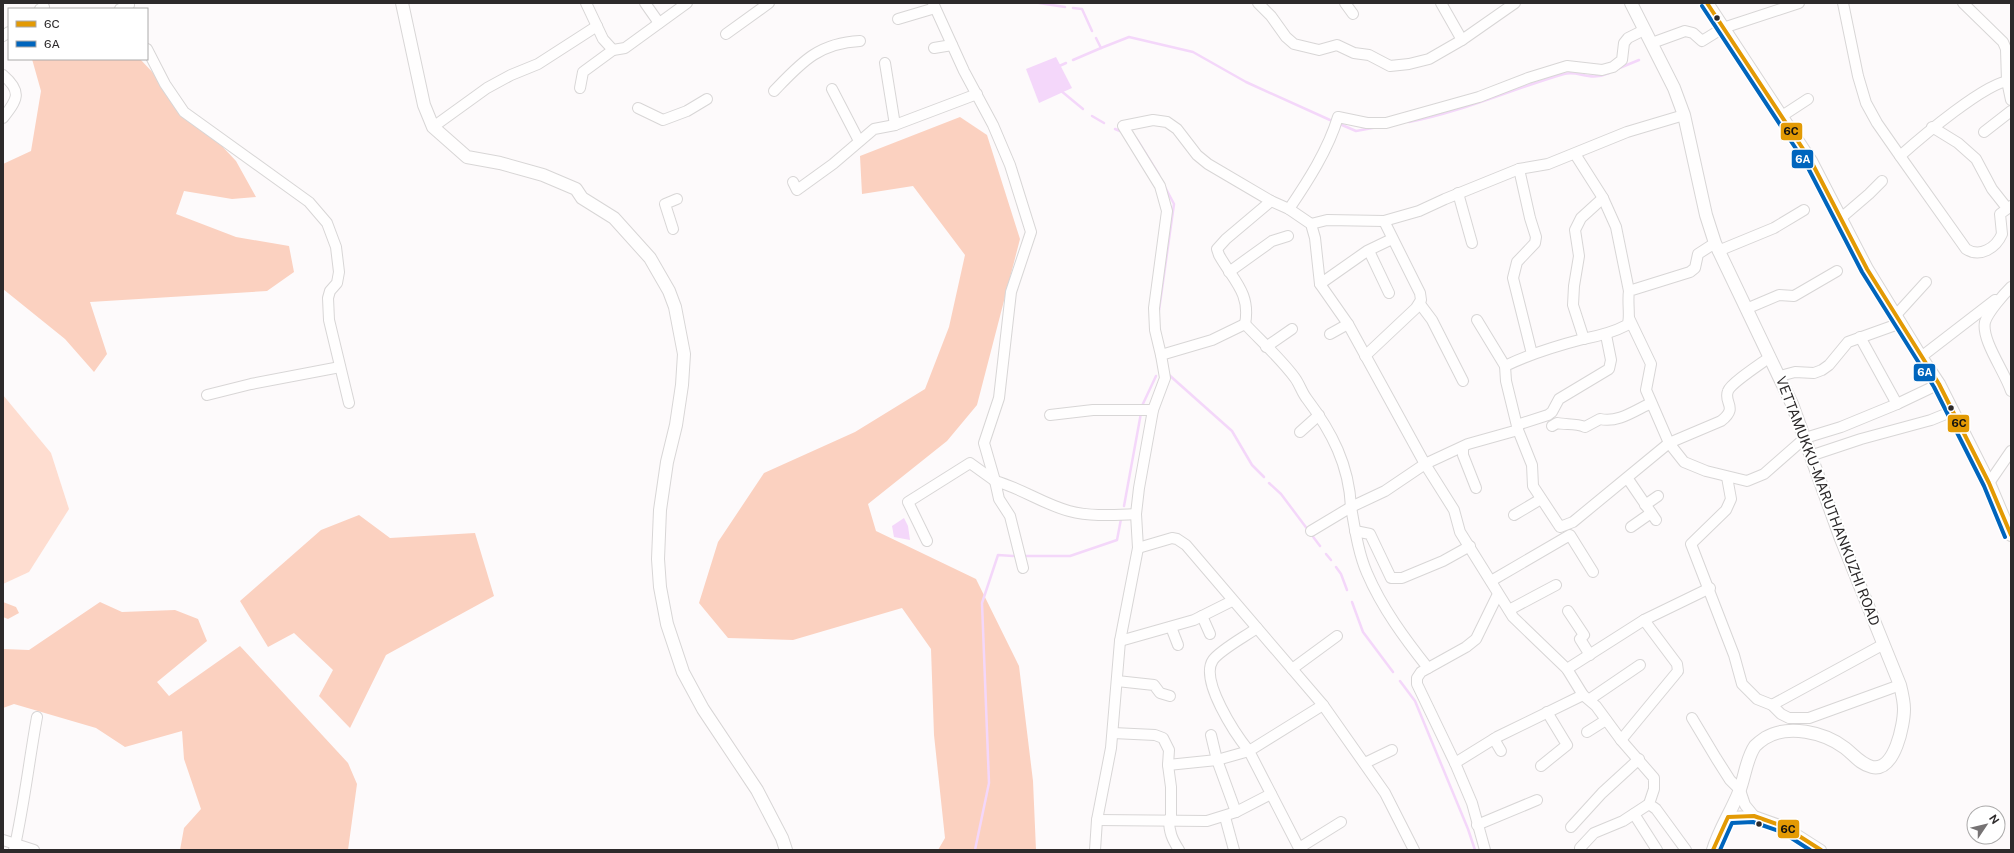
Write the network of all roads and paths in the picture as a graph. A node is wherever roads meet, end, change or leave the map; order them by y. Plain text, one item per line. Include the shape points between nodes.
1 (402, 3) edge
2 (586, 3) edge
3 (646, 3) edge
4 (769, 3) edge
5 (1258, 3) edge
6 (1345, 3) edge
7 (1441, 3) edge
8 (1515, 3) edge
9 (1631, 3) edge
10 (1707, 3) edge
11 (1799, 3) edge
12 (1843, 3) edge
13 (1963, 3) edge
14 (684, 4) edge
15 (934, 6) edge
16 (1353, 14) dead end
17 (898, 19) dead end
18 (659, 23) junction
19 (597, 26) junction
20 (1723, 28) junction
21 (1644, 30) junction
22 (726, 34) dead end
23 (860, 40) dead end
24 (1462, 40) junction
25 (1652, 43) junction
26 (952, 45) junction
27 (934, 48) dead end
28 (613, 50) junction
29 (2009, 50) edge
30 (148, 51) edge
31 (885, 64) dead end
32 (3, 76) edge
33 (2009, 81) edge
34 (580, 88) dead end
35 (832, 89) dead end
36 (774, 91) dead end
37 (977, 94) junction
38 (707, 99) dead end
39 (1808, 99) dead end
40 (2011, 100) edge
41 (638, 108) dead end
42 (2011, 111) edge
43 (1684, 115) junction
44 (1782, 116) junction
45 (3, 118) edge
46 (895, 125) junction
47 (433, 127) junction
48 (1932, 127) junction
49 (1984, 132) dead end
50 (859, 141) junction
51 (1574, 154) junction
52 (1900, 156) junction
53 (1519, 169) junction
54 (1882, 181) dead end
55 (793, 182) dead end
56 (1458, 193) junction
57 (1603, 198) junction
58 (677, 199) dead end
59 (1271, 201) junction
60 (2009, 207) edge
61 (1289, 209) junction
62 (1804, 210) dead end
63 (1841, 218) junction
64 (1384, 221) junction
65 (1311, 224) junction
66 (673, 229) dead end
67 (1288, 236) dead end
68 (1392, 239) junction
69 (1472, 243) dead end
70 (1717, 247) junction
71 (1369, 250) junction
72 (1837, 271) dead end
73 (1229, 272) junction
74 (1926, 282) dead end
75 (1320, 284) junction
76 (2008, 290) edge
77 (1629, 291) junction
78 (1389, 293) dead end
79 (1420, 304) junction
80 (1746, 310) junction
81 (1629, 318) junction
82 (1898, 319) junction
83 (1477, 320) dead end
84 (1245, 324) junction
85 (1348, 324) junction
86 (1292, 329) dead end
87 (1330, 334) dead end
88 (1606, 335) junction
89 (1860, 337) junction
90 (1584, 339) junction
91 (1266, 347) junction
92 (1532, 354) junction
93 (1161, 355) junction
94 (1365, 356) junction
95 (1770, 357) junction
96 (1921, 357) junction
97 (1505, 366) junction
98 (340, 367) junction
99 (1780, 376) junction
100 (1463, 381) dead end
101 (1939, 384) junction
102 (2011, 391) edge
103 (207, 395) dead end
104 (349, 403) dead end
105 (1651, 404) junction
106 (1897, 404) junction
107 (1153, 410) junction
108 (1953, 411) junction
109 (1050, 415) dead end
110 (1319, 416) junction
111 (1552, 426) dead end
112 (1517, 427) junction
113 (1300, 432) dead end
114 (1805, 438) junction
115 (1669, 443) junction
116 (1463, 447) junction
117 (2011, 451) edge
118 (1810, 456) junction
119 (1425, 464) junction
120 (1727, 477) junction
121 (1628, 479) junction
122 (995, 481) junction
123 (1989, 482) junction
124 (1476, 488) dead end
125 (1658, 496) dead end
126 (1541, 499) junction
127 (1351, 507) junction
128 (1650, 513) junction
129 (1136, 514) junction
130 (1514, 515) dead end
131 (1631, 527) dead end
132 (1311, 531) dead end
133 (1355, 531) junction
134 (2011, 535) edge
135 (927, 541) dead end
136 (1470, 546) junction
137 (1138, 548) junction
138 (1023, 568) dead end
139 (1593, 572) dead end
140 (1491, 581) junction
141 (1556, 585) dead end
142 (1710, 588) junction
143 (1498, 594) junction
144 (1232, 601) junction
145 (1509, 610) junction
146 (1568, 611) dead end
147 (1202, 616) junction
148 (1644, 620) junction
149 (1171, 627) junction
150 (1257, 628) junction
151 (1210, 634) dead end
152 (1337, 636) dead end
153 (1120, 642) junction
154 (1884, 644) junction
155 (1178, 645) dead end
156 (1590, 655) junction
157 (1640, 665) dead end
158 (1428, 668) junction
159 (1292, 669) junction
160 (1567, 669) junction
161 (1117, 681) junction
162 (1900, 685) junction
163 (1170, 696) dead end
164 (1586, 697) junction
165 (1772, 704) junction
166 (1322, 706) junction
167 (1547, 712) junction
168 (37, 717) dead end
169 (1692, 718) dead end
170 (1606, 720) junction
171 (1587, 732) dead end
172 (1113, 734) junction
173 (1211, 735) dead end
174 (1494, 739) junction
175 (1621, 740) junction
176 (1392, 750) dead end
177 (1249, 751) junction
178 (1501, 751) dead end
179 (1639, 759) junction
180 (1217, 760) junction
181 (1365, 763) junction
182 (1455, 763) junction
183 (1168, 765) junction
184 (1541, 766) dead end
185 (1740, 790) junction
186 (1271, 794) junction
187 (1537, 800) dead end
188 (1649, 804) junction
189 (1236, 812) junction
190 (1634, 814) junction
191 (1225, 816) junction
192 (1754, 816) junction
193 (1728, 817) junction
194 (1170, 819) junction
195 (1097, 820) junction
196 (1341, 822) dead end
197 (1477, 825) junction
198 (1571, 827) dead end
199 (3, 840) edge
200 (14, 847) edge
201 (1580, 848) dead end
202 (1300, 849) edge
203 (34, 850) edge
204 (786, 850) edge
205 (1095, 850) edge
206 (1179, 850) edge
207 (1234, 850) edge
208 (1414, 850) edge
209 (1484, 850) edge
210 (1657, 850) edge
211 (1686, 850) edge
212 (1713, 850) edge
213 (1821, 850) edge

1 - 47 main road via 414,65 424,105
2 - 19 street
3 - 18 street
4 - 22 street
5 - 24 street via 1271,16 1286,38 1294,44 1319,50 1336,45 1369,55 1390,66 1429,59
6 - 16 street
7 - 24 street
8 - 24 street
9 - 21 main road, VETTAMUKKU-MARUTHANKUZHI ROAD
10 - 20 main road
11 - 20 street
12 - 52 street via 1866,103
13 - 29 street via 2004,42
14 - 18 street
15 - 17 street
15 - 26 street
18 - 28 street via 625,48
19 - 28 street via 603,39
19 - 47 street via 538,64 487,88
20 - 25 street via 1702,41 1693,33 1685,31
20 - 44 main road
21 - 25 main road, VETTAMUKKU-MARUTHANKUZHI ROAD
21 - 61 street via 1628,38 1624,44 1622,60 1602,70 1567,66 1479,97 1386,123 1367,123 1338,117 1332,136
23 - 36 street via 843,41 821,49 803,61
25 - 43 main road, VETTAMUKKU-MARUTHANKUZHI ROAD
26 - 27 street
26 - 37 street
28 - 34 street via 583,72
29 - 33 street
30 - 98 street via 165,84 184,112 309,202 327,224 336,247 339,272 337,283 330,291 328,310
31 - 46 street
32 - 45 street via 17,94 15,103
33 - 40 street
33 - 48 street via 1997,84
35 - 50 street
37 - 46 street
37 - 122 street via 1010,165 1031,232 1010,292 999,398 984,443
38 - 41 street via 663,120
39 - 44 street
42 - 49 street
43 - 51 street via 1627,132
43 - 70 main road, VETTAMUKKU-MARUTHANKUZHI ROAD via 1706,215
44 - 63 main road via 1812,161
46 - 50 street via 874,129
47 - 204 main road via 468,157 536,173 576,189 582,198 614,218 650,258 669,291 675,307 684,354 676,425 667,462 660,510 658,566 667,624 683,672 703,709 757,790
48 - 52 street
48 - 60 street via 1976,159 1992,189
50 - 55 street via 797,190
51 - 53 street via 1548,164
51 - 57 street
52 - 60 street via 1966,249 1971,252 1983,253 2000,238 2000,214
53 - 56 street
53 - 92 street via 1536,236 1535,242 1517,262 1513,278
54 - 63 street
56 - 64 street via 1419,211
56 - 69 street
57 - 77 street via 1616,227
57 - 90 street via 1581,218 1575,230 1579,256 1573,305
58 - 66 street via 666,204
59 - 61 street
59 - 73 street via 1220,245 1218,255
59 - 93 street via 1208,164 1197,155 1177,129 1167,122 1153,120 1123,126 1160,186 1167,211 1154,308 1155,330
61 - 65 street
62 - 70 street via 1774,228
63 - 82 main road via 1867,269
64 - 65 street via 1326,220
64 - 68 street
65 - 75 street
67 - 73 street via 1272,241
68 - 71 street
68 - 79 street via 1420,293
70 - 77 street via 1698,254 1694,268 1690,272
70 - 80 main road, VETTAMUKKU-MARUTHANKUZHI ROAD
71 - 75 street
71 - 78 street
72 - 80 street via 1794,296 1780,295
73 - 84 street via 1240,287 1248,310
74 - 82 street
75 - 85 street
76 - 96 street
76 - 102 street via 1986,321 1985,331
77 - 81 street
79 - 94 street
79 - 100 street via 1432,320
80 - 95 main road, VETTAMUKKU-MARUTHANKUZHI ROAD
81 - 88 street via 1627,325
81 - 105 street via 1651,364 1646,390
82 - 89 street
82 - 96 main road
83 - 97 street
84 - 91 street
84 - 93 street via 1212,340
85 - 87 street
85 - 94 street
86 - 91 street
88 - 90 street
88 - 112 street via 1611,360 1609,369 1559,399 1548,415
89 - 99 street via 1848,342 1822,370
89 - 106 street
90 - 92 street
91 - 110 street via 1295,378
92 - 97 street
93 - 107 street via 1165,378
94 - 119 street
95 - 99 main road, VETTAMUKKU-MARUTHANKUZHI ROAD
95 - 115 street via 1730,387 1727,396 1730,404 1727,416 1711,426
96 - 101 main road
97 - 112 street
98 - 103 street
98 - 104 street
99 - 114 main road, VETTAMUKKU-MARUTHANKUZHI ROAD
101 - 106 street
101 - 108 main road
105 - 111 street via 1618,419 1600,419 1584,427 1578,424 1557,423
105 - 115 street
106 - 114 street via 1829,432
107 - 109 street via 1093,410
107 - 129 street
108 - 118 street
108 - 123 main road
110 - 113 street
110 - 127 street via 1326,424 1340,456 1350,492
112 - 116 street
112 - 126 street via 1532,465 1533,486
114 - 118 main road, VETTAMUKKU-MARUTHANKUZHI ROAD
114 - 120 street via 1764,474 1753,480
115 - 120 street via 1684,462
115 - 121 street
116 - 119 street
116 - 124 street via 1463,456
117 - 123 street
118 - 154 main road, VETTAMUKKU-MARUTHANKUZHI ROAD
119 - 127 street via 1385,491
119 - 136 street via 1454,510 1460,532
120 - 142 street via 1731,499 1726,510 1692,544 1701,573
121 - 126 street via 1573,522 1560,527
121 - 128 street
122 - 129 street via 1011,485 1068,510 1097,516
122 - 135 street via 970,463 908,502
122 - 138 street via 999,499 1010,516
123 - 134 main road
125 - 128 street
126 - 130 street
127 - 132 street
127 - 133 street
128 - 131 street
129 - 137 street
133 - 136 street via 1370,534 1391,578 1402,578
133 - 158 street via 1367,573 1384,606
136 - 140 street
137 - 144 street via 1172,538 1177,539 1186,545
137 - 153 street
139 - 140 street via 1570,535
140 - 143 street
141 - 145 street
142 - 148 street
142 - 165 street via 1742,684 1756,699
143 - 145 street
143 - 158 street via 1476,639
144 - 147 street
144 - 150 street
145 - 160 street via 1513,617
146 - 156 street via 1584,635 1580,639
147 - 149 street
147 - 151 street
148 - 156 street
148 - 175 street via 1677,664 1678,671
149 - 153 street
149 - 155 street
150 - 159 street
150 - 177 street via 1218,654 1212,662 1210,676 1226,715
152 - 159 street
153 - 161 street
154 - 162 main road, VETTAMUKKU-MARUTHANKUZHI ROAD
154 - 165 street
156 - 160 street
157 - 164 street
158 - 182 street via 1421,672 1416,684
159 - 166 street
160 - 164 street
161 - 163 street via 1154,685 1160,693
161 - 172 street
162 - 165 street via 1809,718 1789,718
162 - 185 main road, VETTAMUKKU-MARUTHANKUZHI ROAD via 1904,707 1900,737 1895,750 1883,765 1874,768 1861,763 1832,740 1806,732 1789,731 1764,739 1756,746
164 - 167 street
164 - 170 street
166 - 177 street
166 - 181 street
167 - 174 street
167 - 184 street via 1567,745
168 - 200 street via 24,803
169 - 185 street via 1720,764
170 - 171 street
170 - 175 street
172 - 183 street via 1160,736 1169,750
172 - 195 street
173 - 180 street
174 - 178 street
174 - 182 street
175 - 179 street
176 - 181 street
177 - 180 street
177 - 186 street
179 - 188 street via 1654,778 1654,789
179 - 198 street via 1602,793
180 - 183 street
180 - 189 street
181 - 208 street via 1385,793
182 - 197 street via 1472,803
183 - 194 street via 1171,787
185 - 192 street via 1745,805
185 - 193 main road, VETTAMUKKU-MARUTHANKUZHI ROAD
186 - 189 street
186 - 202 street
187 - 197 street
188 - 190 street
188 - 211 street via 1656,809
189 - 191 street
190 - 201 street via 1594,833
190 - 210 street
191 - 194 street via 1208,821
191 - 207 street
192 - 193 street
192 - 213 street via 1786,827
193 - 212 main road, VETTAMUKKU-MARUTHANKUZHI ROAD
194 - 195 street
194 - 206 street via 1171,838
195 - 205 street
196 - 202 street
197 - 209 street
199 - 200 street
200 - 203 street

